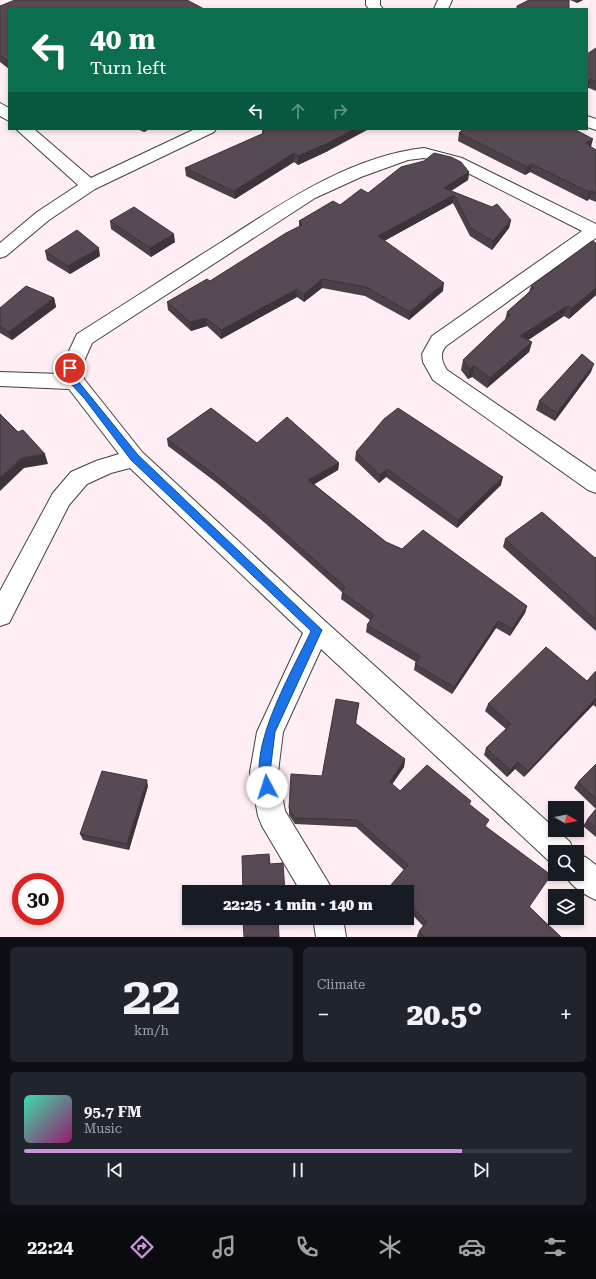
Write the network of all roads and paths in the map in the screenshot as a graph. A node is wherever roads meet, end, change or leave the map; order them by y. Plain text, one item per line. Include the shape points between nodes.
1 (0, 108) edge
2 (8, 115) edge
3 (25, 130) edge
4 (206, 130) edge
5 (89, 185) junction
6 (596, 230) edge
7 (0, 252) edge
8 (0, 379) edge
9 (74, 382) junction
10 (134, 458) junction
11 (596, 484) edge
12 (0, 615) edge
13 (317, 630) junction
14 (552, 845) edge
15 (584, 874) edge
16 (314, 885) edge
17 (596, 885) edge
18 (329, 925) edge
19 (331, 937) edge

1 - 2 street
3 - 5 street
4 - 5 street
5 - 7 street via 43,216
6 - 9 street via 456,161 424,153 405,155 355,173 309,194 84,339 70,368
6 - 11 street via 439,341 431,353 432,363 440,375
8 - 9 street
9 - 10 street
10 - 12 street via 79,478 60,499
10 - 13 street
13 - 14 street
13 - 16 street via 270,732 264,772 272,816
15 - 17 street
18 - 19 street

